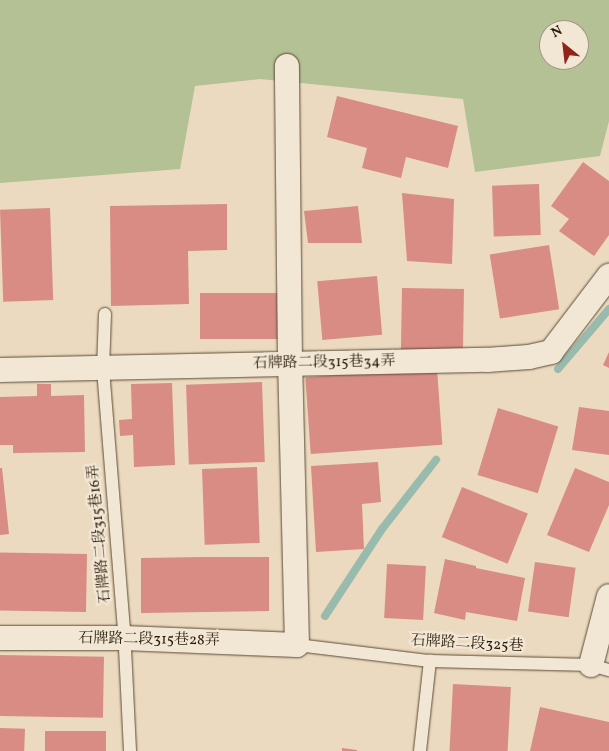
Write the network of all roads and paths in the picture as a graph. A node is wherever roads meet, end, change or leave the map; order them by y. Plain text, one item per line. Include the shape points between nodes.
1 (287, 66) dead end
2 (609, 276) edge
3 (105, 314) dead end
4 (290, 363) junction
5 (103, 369) junction
6 (0, 370) edge
7 (609, 596) edge
8 (0, 638) edge
9 (124, 638) junction
10 (297, 645) junction
11 (430, 661) junction
12 (600, 668) edge
13 (130, 751) edge
14 (420, 751) edge

1 - 4 street
2 - 4 street, 石牌路二段315巷34弄 via 550,352 487,360
3 - 5 lane, 石牌路二段315巷16弄
4 - 5 street, 石牌路二段315巷34弄
4 - 10 street
5 - 6 street, 石牌路二段315巷34弄
5 - 9 lane, 石牌路二段315巷16弄
7 - 12 street
8 - 9 street, 石牌路二段315巷28弄
9 - 10 street, 石牌路二段315巷28弄
9 - 13 lane, 石牌路二段315巷16弄
10 - 11 lane, 石牌路二段325巷
11 - 12 lane, 石牌路二段325巷
11 - 14 lane

